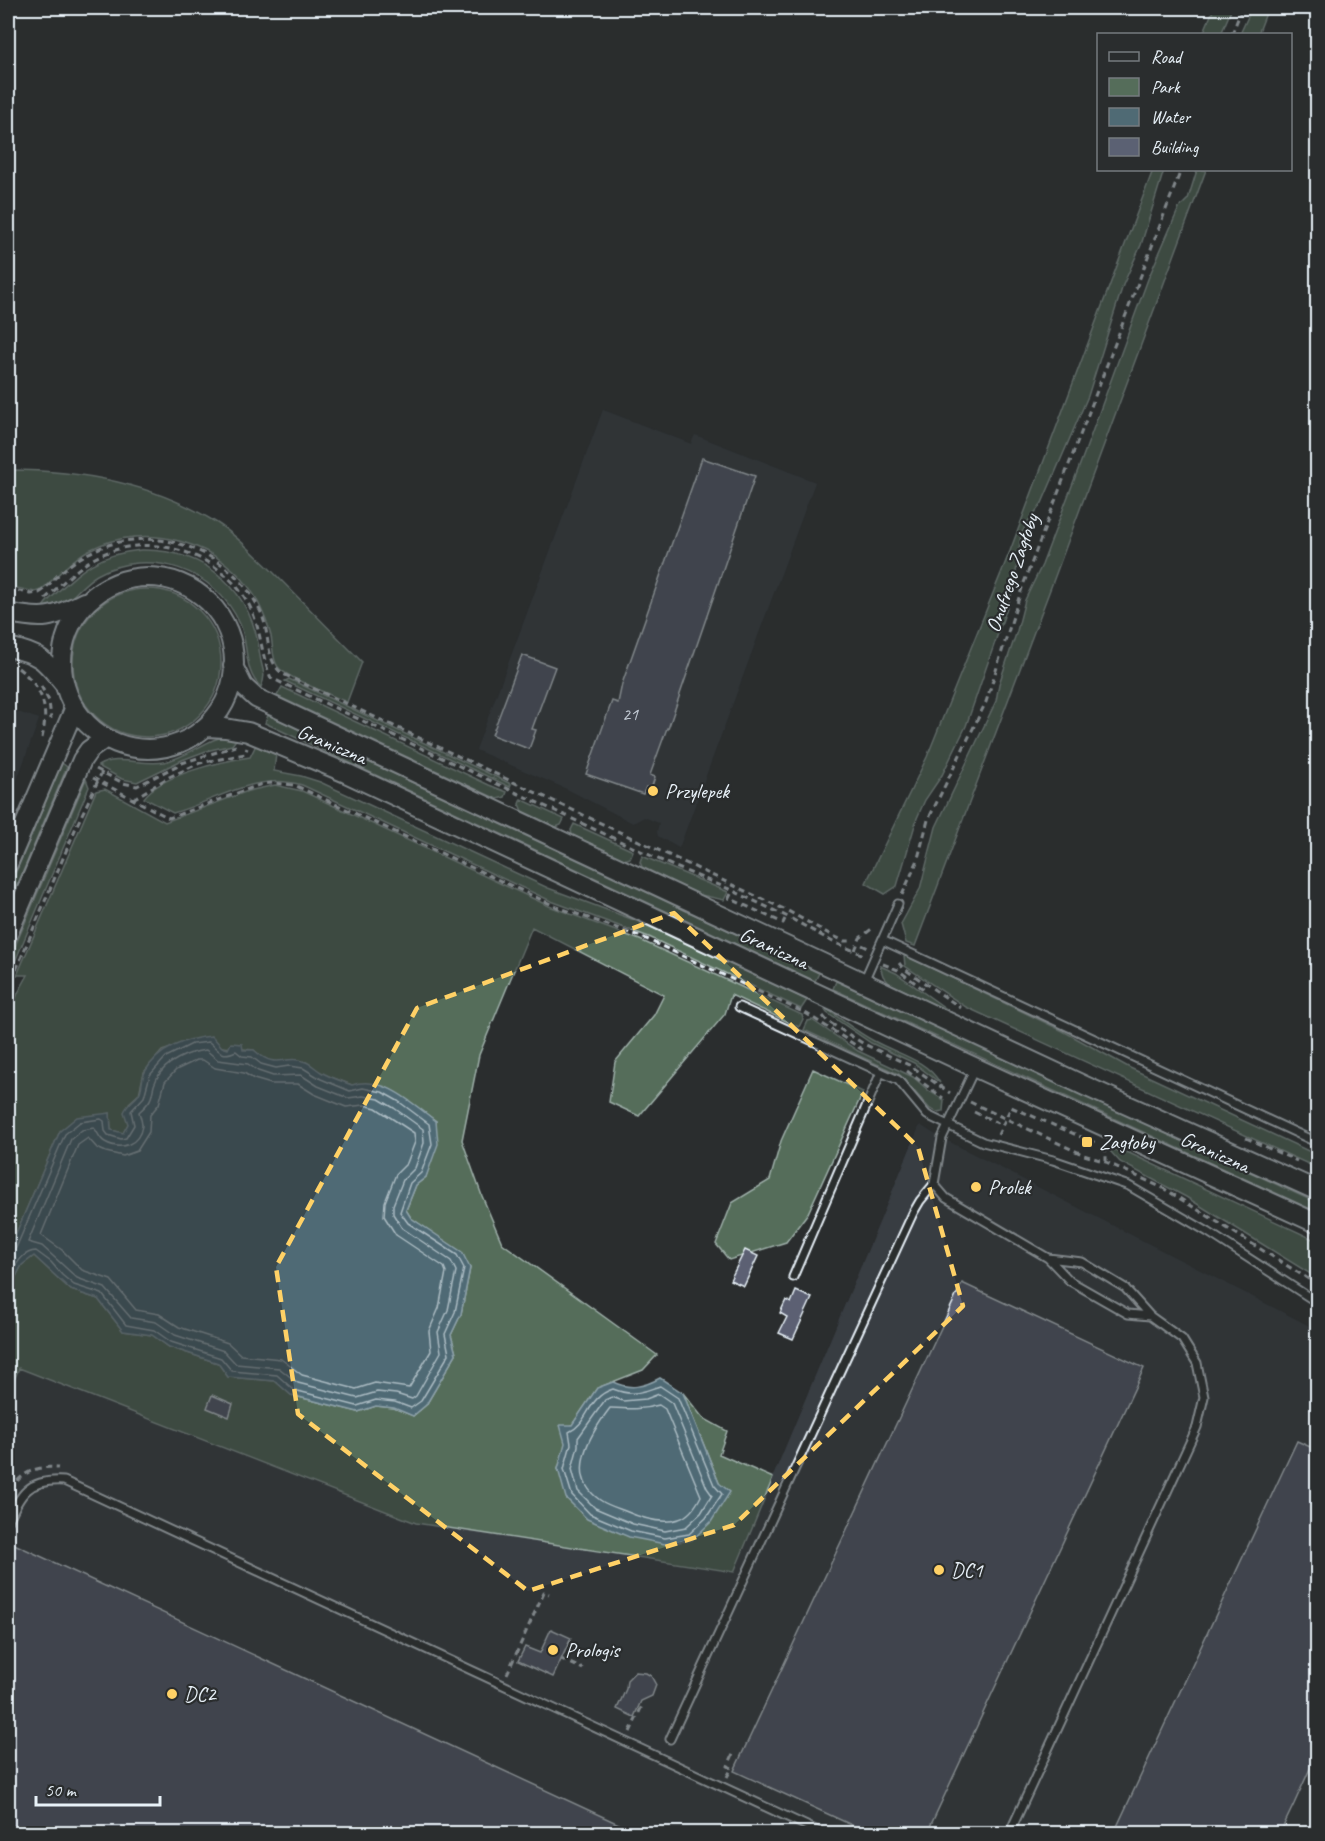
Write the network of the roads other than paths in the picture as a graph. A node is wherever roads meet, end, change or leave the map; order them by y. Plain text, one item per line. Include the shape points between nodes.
1 (85, 601) junction
2 (8, 613) edge
3 (8, 647) edge
4 (233, 666) junction
5 (64, 684) junction
6 (75, 707) junction
7 (207, 728) junction
8 (106, 738) junction
9 (8, 864) edge
10 (898, 904) road end
11 (8, 934) edge
12 (882, 940) junction
13 (863, 982) junction
14 (739, 1007) dead end
15 (976, 1068) junction
16 (881, 1072) junction
17 (948, 1126) junction
18 (1317, 1143) edge
19 (934, 1184) junction
20 (1317, 1191) edge
21 (1317, 1224) edge
22 (1048, 1258) junction
23 (793, 1277) dead end
24 (1317, 1303) edge
25 (1150, 1316) junction
26 (8, 1522) edge
27 (670, 1739) dead end
28 (824, 1833) edge
29 (1009, 1833) edge

1 - 2 main road via 49,617
1 - 4 main road via 119,580 135,576 153,576 191,588 215,610 226,629
1 - 5 main road via 65,640 61,660
3 - 5 main road via 39,656
4 - 7 main road via 227,699
4 - 13 main road, Graniczna via 243,686 256,698
5 - 6 main road
6 - 8 main road via 82,719
6 - 9 main road
7 - 8 main road via 181,743 148,749
7 - 15 main road, Graniczna via 249,732 346,773
8 - 11 main road via 82,760
10 - 12 lane
12 - 13 lane
12 - 18 lane
13 - 20 main road, Graniczna
14 - 16 lane
15 - 17 lane
15 - 21 main road, Graniczna
16 - 17 lane via 898,1080 927,1115
16 - 23 lane
17 - 19 lane via 942,1138
17 - 24 lane via 983,1143 1053,1160 1129,1186
19 - 22 lane via 946,1198
19 - 27 lane via 913,1212
22 - 25 lane via 1070,1281 1128,1314
22 - 25 lane via 1082,1262 1125,1288
25 - 29 lane via 1182,1339 1197,1363 1204,1396 1197,1427
26 - 28 lane via 25,1491 36,1483 64,1481

